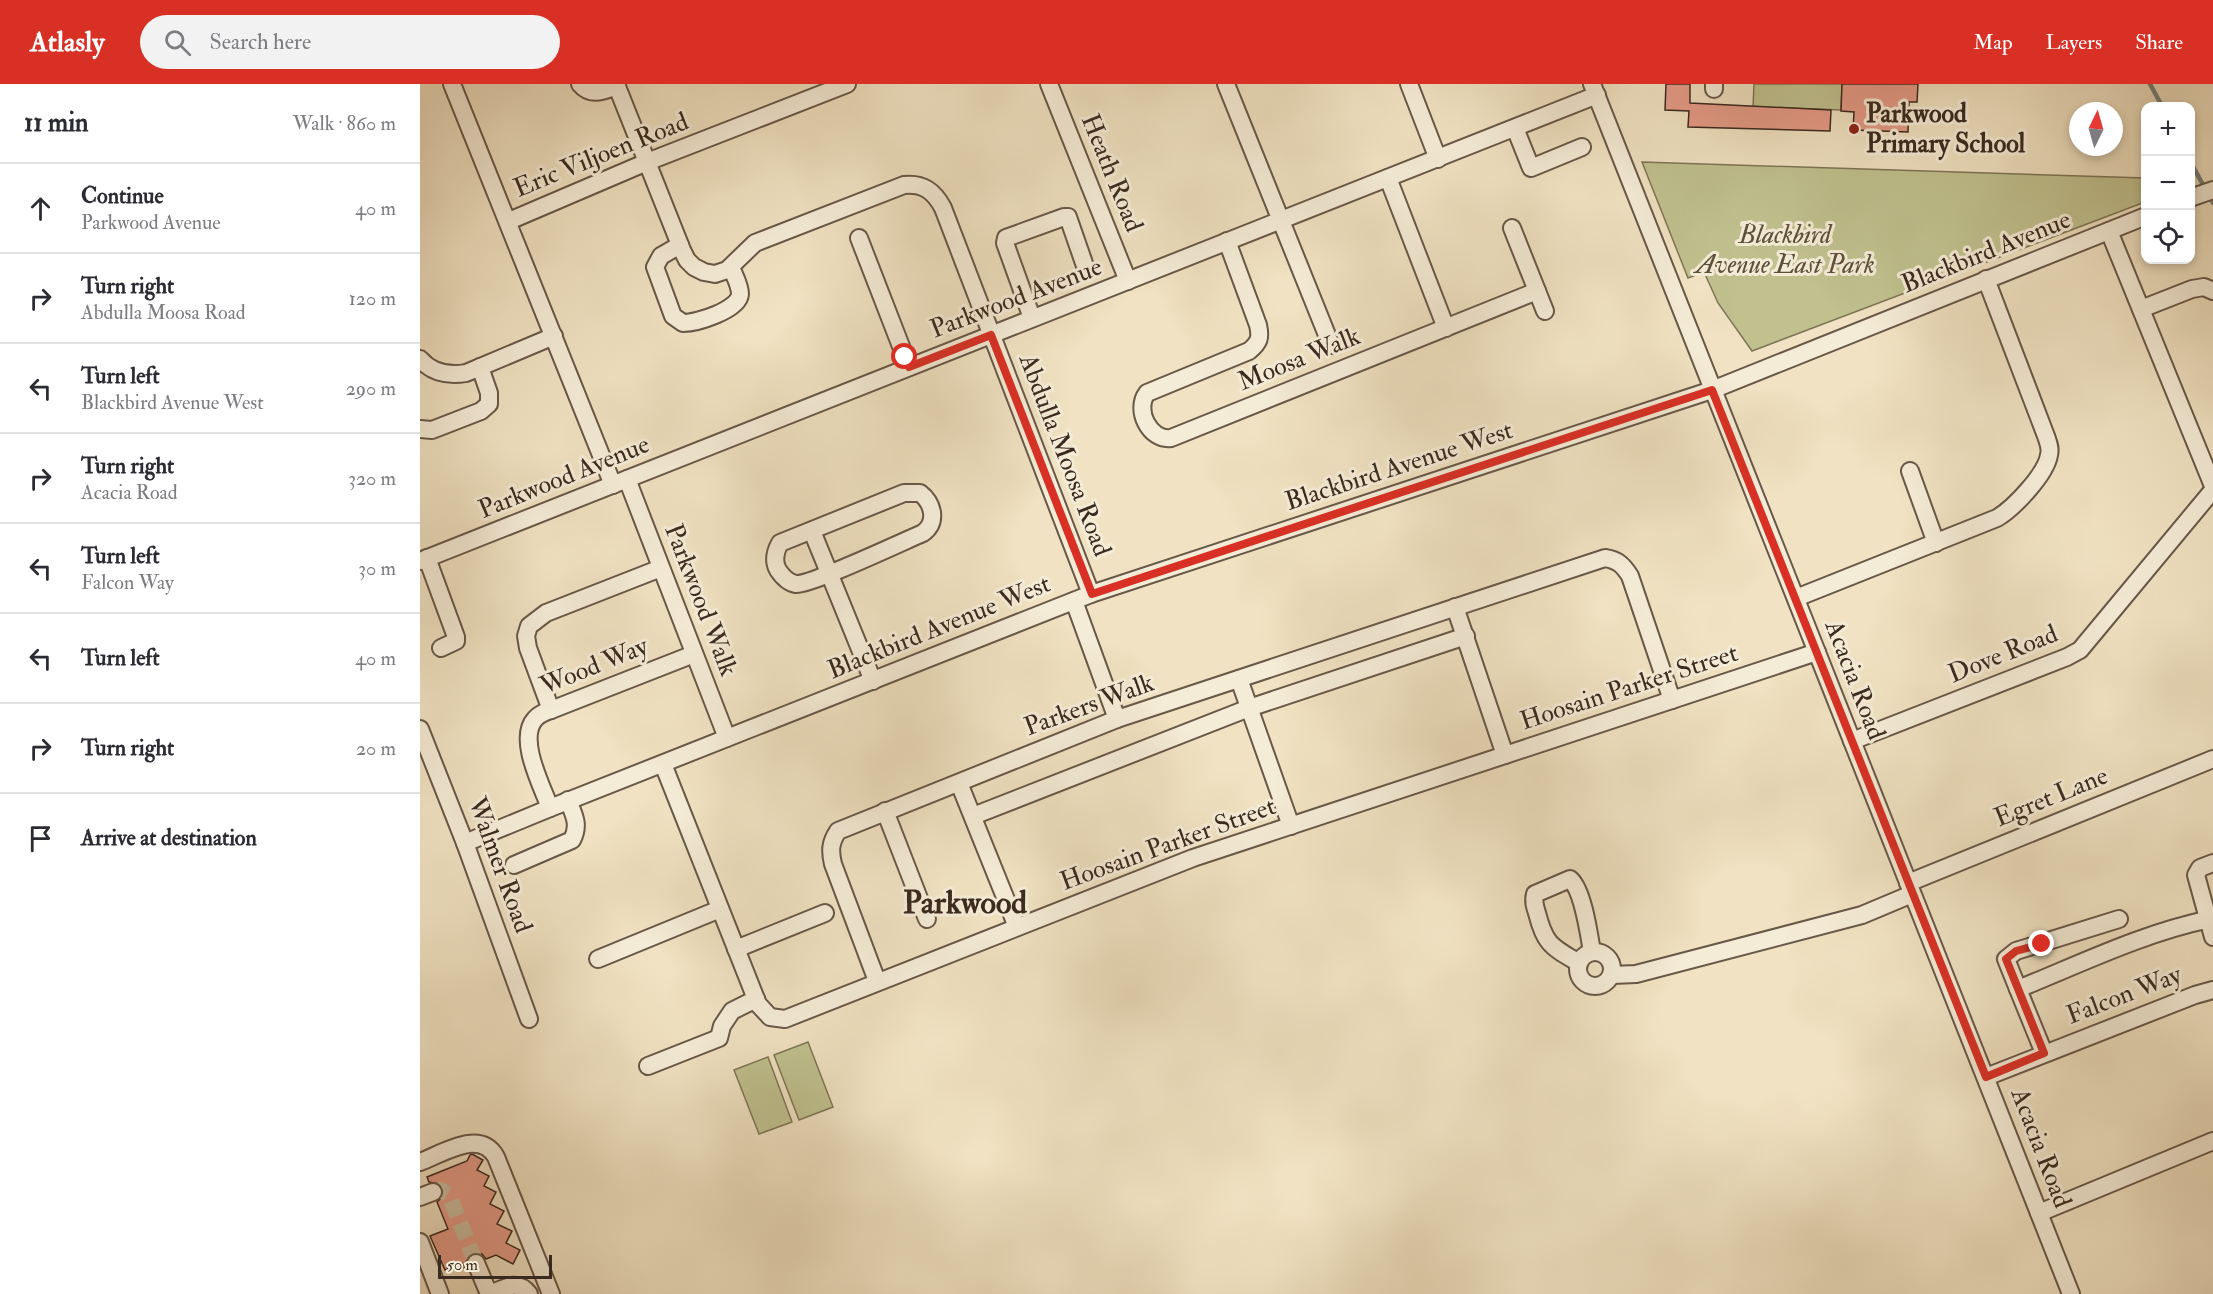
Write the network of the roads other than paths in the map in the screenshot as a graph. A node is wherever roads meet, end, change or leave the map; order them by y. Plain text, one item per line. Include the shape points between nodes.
1 (452, 84) edge
2 (580, 84) edge
3 (847, 84) edge
4 (1050, 84) edge
5 (1226, 84) edge
6 (1409, 84) edge
7 (617, 85) edge
8 (1594, 90) edge
9 (1515, 128) junction
10 (1582, 147) dead end
11 (1438, 159) junction
12 (647, 162) junction
13 (1388, 178) junction
14 (2213, 190) edge
15 (2195, 197) edge
16 (2141, 218) edge
17 (1280, 220) junction
18 (508, 221) junction
19 (1512, 228) dead end
20 (2109, 231) junction
21 (859, 238) dead end
22 (1227, 242) junction
23 (681, 245) junction
24 (1085, 266) dead end
25 (731, 267) junction
26 (1986, 279) junction
27 (1128, 281) junction
28 (1537, 291) junction
29 (2213, 291) edge
30 (2141, 309) junction
31 (1545, 311) dead end
32 (1032, 318) junction
33 (1446, 328) junction
34 (991, 335) junction
35 (554, 336) junction
36 (1331, 345) dead end
37 (420, 360) edge
38 (480, 367) junction
39 (909, 367) junction
40 (1712, 390) junction
41 (420, 429) edge
42 (1910, 471) dead end
43 (620, 482) junction
44 (2213, 488) edge
45 (812, 531) junction
46 (1936, 543) junction
47 (424, 559) edge
48 (661, 568) junction
49 (829, 573) junction
50 (1092, 594) junction
51 (1796, 598) junction
52 (1074, 601) junction
53 (1455, 607) junction
54 (1466, 636) junction
55 (441, 648) dead end
56 (1817, 652) junction
57 (694, 654) junction
58 (1239, 680) junction
59 (873, 681) junction
60 (1671, 700) junction
61 (1249, 708) junction
62 (551, 710) junction
63 (1117, 719) junction
64 (420, 729) edge
65 (727, 738) junction
66 (1851, 741) junction
67 (1505, 755) junction
68 (2213, 759) edge
69 (663, 764) junction
70 (959, 783) junction
71 (568, 801) junction
72 (550, 808) junction
73 (885, 811) junction
74 (973, 816) junction
75 (1291, 826) junction
76 (465, 843) junction
77 (2213, 863) edge
78 (514, 865) dead end
79 (1910, 888) junction
80 (720, 909) junction
81 (2209, 911) edge
82 (825, 913) dead end
83 (927, 919) dead end
84 (2120, 919) dead end
85 (1017, 927) junction
86 (2213, 937) edge
87 (736, 949) junction
88 (1592, 952) junction
89 (598, 959) dead end
90 (1579, 963) junction
91 (1612, 975) junction
92 (877, 981) junction
93 (2018, 989) junction
94 (2213, 990) edge
95 (756, 999) junction
96 (529, 1019) dead end
97 (2044, 1053) junction
98 (648, 1066) dead end
99 (1986, 1077) junction
100 (2213, 1141) edge
101 (420, 1162) edge
102 (2039, 1213) junction
103 (420, 1242) edge
104 (476, 1263) tunnel mouth
105 (440, 1294) edge
106 (489, 1294) edge
107 (529, 1294) edge
108 (550, 1294) edge
109 (2071, 1294) edge

1 - 18 street, Eric Viljoen Road
2 - 7 street via 596,93
3 - 12 street, Eric Viljoen Road
4 - 27 street, Heath Road
5 - 17 street
6 - 11 street
7 - 12 street
8 - 9 street, Parkwood Avenue
8 - 40 street, Acacia Road
9 - 10 street via 1531,168
9 - 11 street, Parkwood Avenue
11 - 13 street, Parkwood Avenue
12 - 18 street, Eric Viljoen Road
12 - 23 street
13 - 17 street, Parkwood Avenue
13 - 33 street
14 - 15 street
16 - 20 street, Blackbird Avenue
17 - 22 street, Parkwood Avenue
17 - 36 street
18 - 35 street, Eric Viljoen Road
19 - 28 street
20 - 26 street, Blackbird Avenue
20 - 30 street, Dove Road
21 - 39 street
22 - 27 street, Parkwood Avenue
22 - 33 street, Moosa Walk via 1258,325 1258,343 1249,351 1147,393 1142,408 1149,429 1158,436 1171,438
23 - 25 street via 687,260 704,272 715,274
23 - 25 street via 661,256 655,267 673,316 683,323 737,303 740,290
24 - 32 street via 1068,217 1006,238
25 - 34 street, Abdulla Moosa Road via 755,243 904,185 919,185 937,197 943,208
26 - 40 street, Blackbird Avenue
26 - 46 street via 2046,436 2049,458 2008,511
27 - 32 street, Parkwood Avenue
28 - 31 street
28 - 33 street, Moosa Walk
29 - 30 street via 2204,287 2192,289
30 - 44 street, Dove Road
32 - 34 street, Parkwood Avenue
34 - 39 street, Parkwood Avenue
34 - 50 street, Abdulla Moosa Road
35 - 38 street
35 - 43 street, Eric Viljoen Road
37 - 38 street via 444,374 466,373
38 - 41 street via 489,404 482,411 432,430
39 - 43 street, Parkwood Avenue
40 - 50 street, Blackbird Avenue West
40 - 51 street, Acacia Road
42 - 46 street
43 - 47 street, Parkwood Avenue
43 - 48 street, Parkwood Walk
44 - 66 street, Dove Road via 2080,650
45 - 49 street
45 - 49 street via 780,543 776,564 784,578 796,584
45 - 49 street via 904,494 920,493 929,502 932,522 928,529
46 - 51 street
47 - 55 street via 456,637 456,641
48 - 57 street, Parkwood Walk
48 - 62 street via 546,613 529,626 528,648
49 - 59 street
50 - 52 street, Blackbird Avenue West
51 - 56 street, Acacia Road
52 - 59 street, Blackbird Avenue West
52 - 63 street
53 - 54 street
53 - 58 street, Parkers Walk
53 - 60 street, Parkers Walk via 1592,561 1613,559 1630,576
54 - 61 street
54 - 67 street
56 - 60 street, Hoosain Parker Street
56 - 66 street, Acacia Road
57 - 62 street, Wood Way
57 - 65 street, Parkwood Walk
58 - 61 street
58 - 63 street, Parkers Walk
59 - 65 street, Blackbird Avenue West
60 - 67 street, Hoosain Parker Street
61 - 74 street
61 - 75 street
62 - 72 street, Wood Way via 536,718 528,733 531,757
63 - 70 street, Parkers Walk
64 - 76 street, Walmer Road
65 - 69 street, Blackbird Avenue West
66 - 79 street, Acacia Road
67 - 75 street, Hoosain Parker Street
68 - 79 street, Egret Lane
69 - 71 street, Blackbird Avenue West
69 - 80 street, Hoosain Parker Street
70 - 73 street, Parkers Walk
70 - 74 street
71 - 72 street, Blackbird Avenue West
71 - 78 street via 577,822 572,840
72 - 76 street, Blackbird Avenue West
73 - 83 street
73 - 92 street, Parkers Walk via 838,831 831,840 830,851
74 - 85 street
75 - 85 street, Hoosain Parker Street via 1193,858
76 - 96 street, Walmer Road
77 - 81 street via 2199,868 2196,875
79 - 91 street, Egret Lane via 1862,915 1636,974
79 - 99 street, Acacia Road
80 - 87 street, Hoosain Parker Street
80 - 89 street
81 - 86 street
81 - 93 street via 2181,926
82 - 87 street
84 - 93 street via 2016,951 2006,959
85 - 92 street, Hoosain Parker Street
87 - 95 street, Hoosain Parker Street
88 - 90 street
88 - 90 street via 1574,883 1564,880 1535,894 1533,900 1548,943
88 - 91 street via 1609,958
90 - 91 street via 1582,980 1592,986 1604,984
92 - 95 street, Hoosain Parker Street via 785,1019 770,1017
93 - 97 street
94 - 97 street, Falcon Way
95 - 98 street via 732,1011 719,1038
97 - 99 street, Falcon Way
99 - 102 street, Acacia Road
100 - 102 street
101 - 108 street via 472,1143 489,1148
102 - 109 street, Acacia Road
103 - 105 street
104 - 106 street
106 - 107 street via 513,1285

